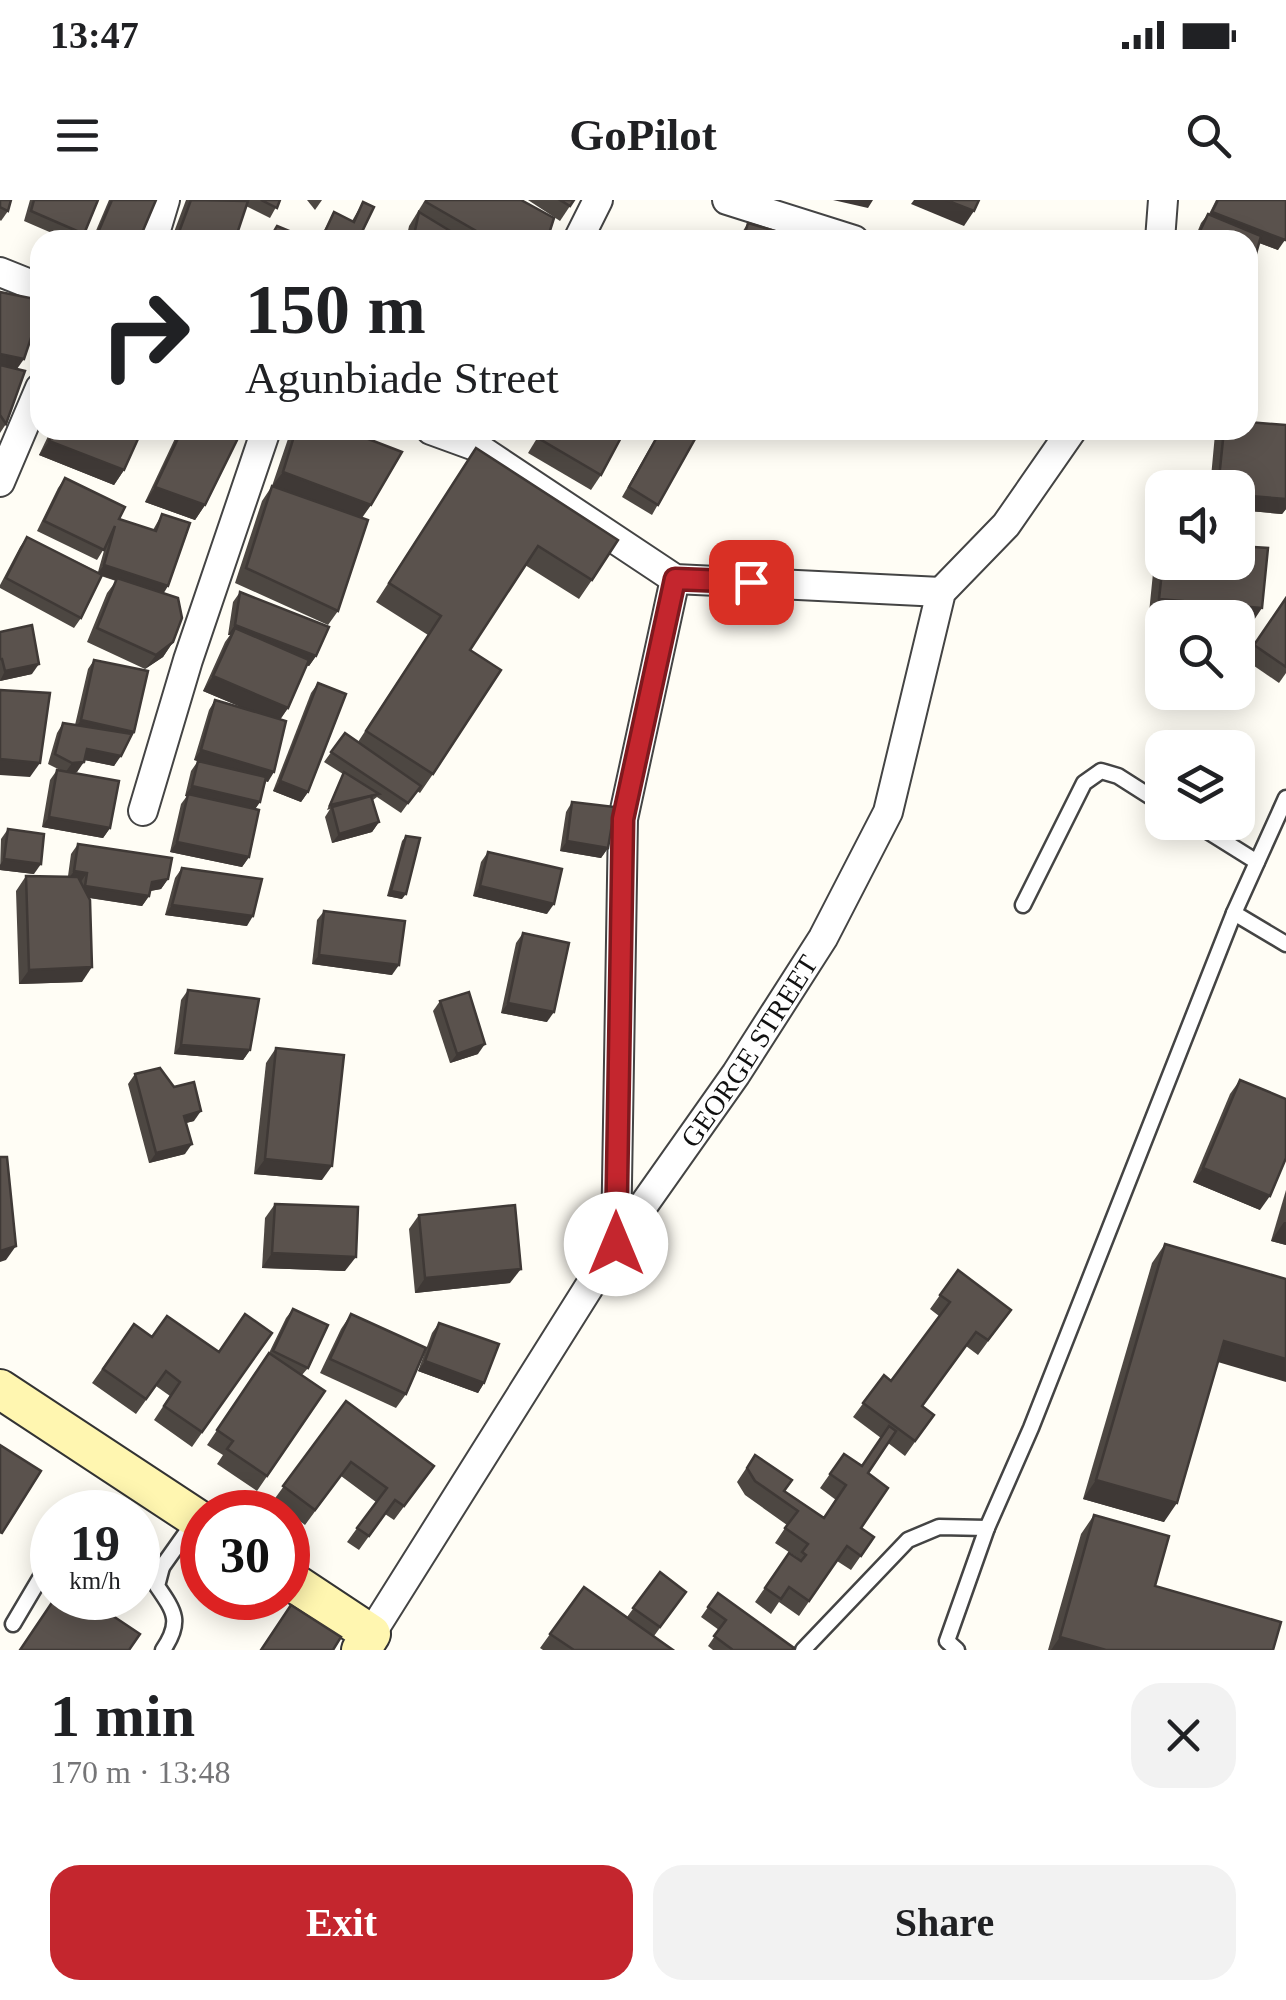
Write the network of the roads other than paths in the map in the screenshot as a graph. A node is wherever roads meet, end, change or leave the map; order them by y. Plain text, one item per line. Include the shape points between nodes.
1 (165, 200) edge
2 (598, 200) edge
3 (727, 200) edge
4 (1163, 200) edge
5 (156, 230) edge
6 (583, 230) edge
7 (822, 230) edge
8 (1161, 230) edge
9 (0, 272) edge
10 (30, 284) edge
11 (30, 412) edge
12 (263, 440) edge
13 (482, 440) edge
14 (1065, 440) edge
15 (0, 482) edge
16 (675, 579) junction
17 (940, 592) junction
18 (1145, 793) edge
19 (1286, 798) edge
20 (142, 812) dead end
21 (1222, 840) edge
22 (1257, 862) junction
23 (1023, 906) dead end
24 (1234, 912) junction
25 (1286, 944) edge
26 (616, 1244) junction
27 (0, 1388) edge
28 (180, 1507) edge
29 (986, 1528) junction
30 (180, 1544) edge
31 (162, 1567) joint
32 (30, 1595) edge
33 (310, 1597) edge
34 (13, 1624) dead end
35 (366, 1642) edge
36 (949, 1647) edge
37 (164, 1650) edge
38 (804, 1650) edge

1 - 5 street
2 - 6 street
3 - 7 street
4 - 8 street
9 - 10 street
11 - 15 street
12 - 20 street
13 - 16 street
14 - 17 street via 1006,526
16 - 17 street
16 - 26 street via 623,819
17 - 26 street, GEORGE STREET via 888,812 823,938
18 - 23 lane via 1101,771 1084,784
19 - 22 lane
21 - 22 lane
22 - 24 lane
24 - 25 lane
24 - 29 lane
26 - 35 street, GEORGE STREET
27 - 28 street
29 - 36 lane
29 - 38 lane via 939,1526 908,1540
30 - 31 lane
31 - 37 lane via 157,1586 174,1610 174,1634
32 - 34 lane
33 - 35 street

